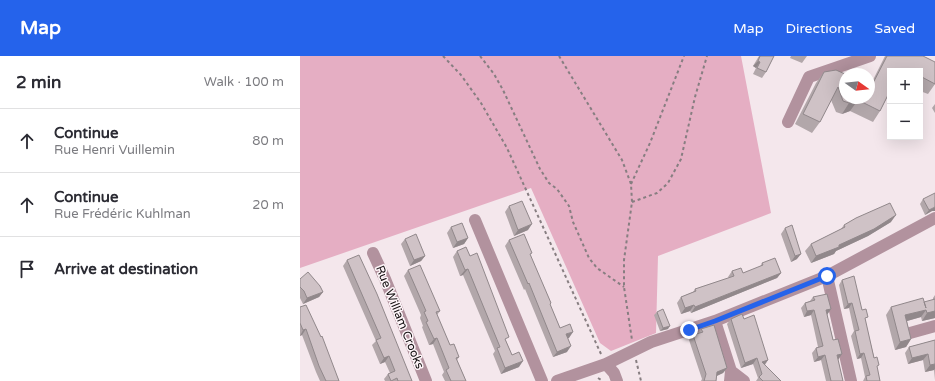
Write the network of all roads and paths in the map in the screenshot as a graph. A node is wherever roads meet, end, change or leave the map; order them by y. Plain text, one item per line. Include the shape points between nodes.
1 (443, 56) edge
2 (480, 56) edge
3 (559, 56) edge
4 (684, 56) edge
5 (707, 56) edge
6 (870, 56) edge
7 (788, 122) dead end
8 (631, 184) junction
9 (632, 202) junction
10 (935, 218) edge
11 (475, 220) dead end
12 (373, 253) dead end
13 (827, 276) junction
14 (624, 287) junction
15 (715, 321) junction
16 (935, 326) edge
17 (910, 333) edge
18 (633, 349) junction
19 (606, 364) junction
20 (730, 376) edge
21 (426, 381) edge
22 (542, 381) edge
23 (557, 381) edge
24 (617, 381) edge
25 (641, 381) edge
26 (744, 381) edge
27 (851, 381) edge

1 - 19 path via 481,104 507,148
2 - 14 path via 503,90 540,169 569,206 573,222 590,258 597,268
3 - 8 path via 622,160
4 - 8 path
5 - 9 path via 694,97 681,159 668,183 657,193
6 - 7 street via 810,77
8 - 9 path
9 - 14 path via 624,260
10 - 13 street
11 - 22 street
12 - 21 street, Rue William Crooks
13 - 15 street
13 - 27 street
14 - 18 path
15 - 18 street
15 - 20 street
16 - 17 street
18 - 19 street
18 - 25 path
19 - 23 street
19 - 24 street
20 - 26 street

